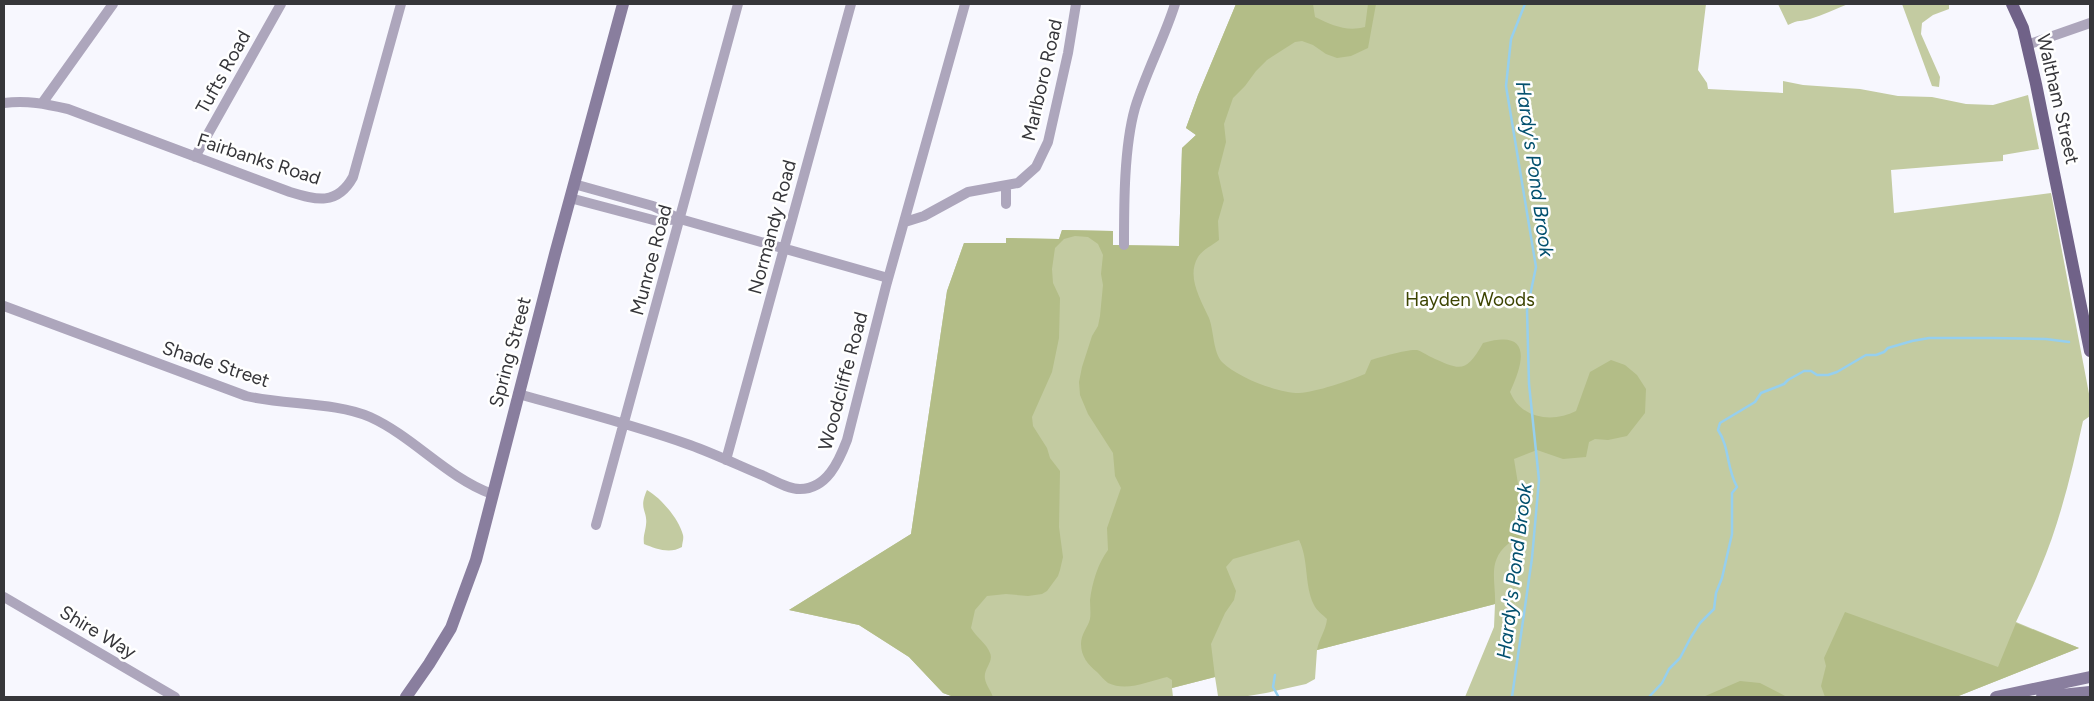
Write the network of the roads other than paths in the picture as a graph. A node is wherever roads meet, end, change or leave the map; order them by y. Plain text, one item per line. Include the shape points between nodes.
1 (113, 4) edge
2 (281, 4) edge
3 (401, 4) edge
4 (623, 4) edge
5 (738, 4) edge
6 (851, 4) edge
7 (965, 4) edge
8 (1076, 4) edge
9 (1176, 4) edge
10 (2012, 4) edge
11 (2090, 23) edge
12 (2027, 45) junction
13 (43, 102) junction
14 (4, 103) edge
15 (195, 157) junction
16 (574, 184) junction
17 (1006, 186) junction
18 (570, 198) junction
19 (1006, 204) dead end
20 (680, 219) junction
21 (905, 222) junction
22 (1124, 245) dead end
23 (784, 249) junction
24 (888, 278) junction
25 (4, 306) edge
26 (2090, 351) edge
27 (518, 394) junction
28 (624, 422) junction
29 (726, 460) junction
30 (492, 494) junction
31 (596, 525) dead end
32 (4, 597) edge
33 (2090, 677) edge
34 (2090, 692) edge
35 (174, 697) edge
36 (406, 697) edge
37 (1996, 697) edge
38 (2042, 697) edge

1 - 13 street
2 - 15 street, Tufts Road
3 - 15 street, Fairbanks Road via 353,177 343,190 328,198 310,198
4 - 16 main road, Spring Street
5 - 20 street, Munroe Road
6 - 23 street, Normandy Road
7 - 21 street, Woodcliffe Road
8 - 17 street, Marlboro Road via 1048,142 1036,167 1024,180
9 - 22 street via 1134,111 1124,204
10 - 12 main road, Waltham Street
11 - 12 street
12 - 26 main road, Waltham Street
13 - 14 street, Fairbanks Road
13 - 15 street, Fairbanks Road
16 - 18 main road, Spring Street
16 - 20 street via 653,206
17 - 19 street
17 - 21 street, Marlboro Road via 968,192 924,216
18 - 20 street via 658,221
18 - 27 main road, Spring Street
20 - 23 street
20 - 28 street, Munroe Road
21 - 24 street, Woodcliffe Road
23 - 24 street
23 - 29 street, Normandy Road
24 - 29 street, Woodcliffe Road via 847,440 839,462 825,479 800,489
25 - 30 street, Shade Street via 246,396 341,409 368,416 399,433 459,478
27 - 28 street, Woodcliffe Road
27 - 30 main road, Spring Street
28 - 29 street, Woodcliffe Road
28 - 31 street, Munroe Road
30 - 36 main road, Spring Street via 476,560 460,606 443,642
32 - 35 street, Shire Way
33 - 37 main road
34 - 38 main road

